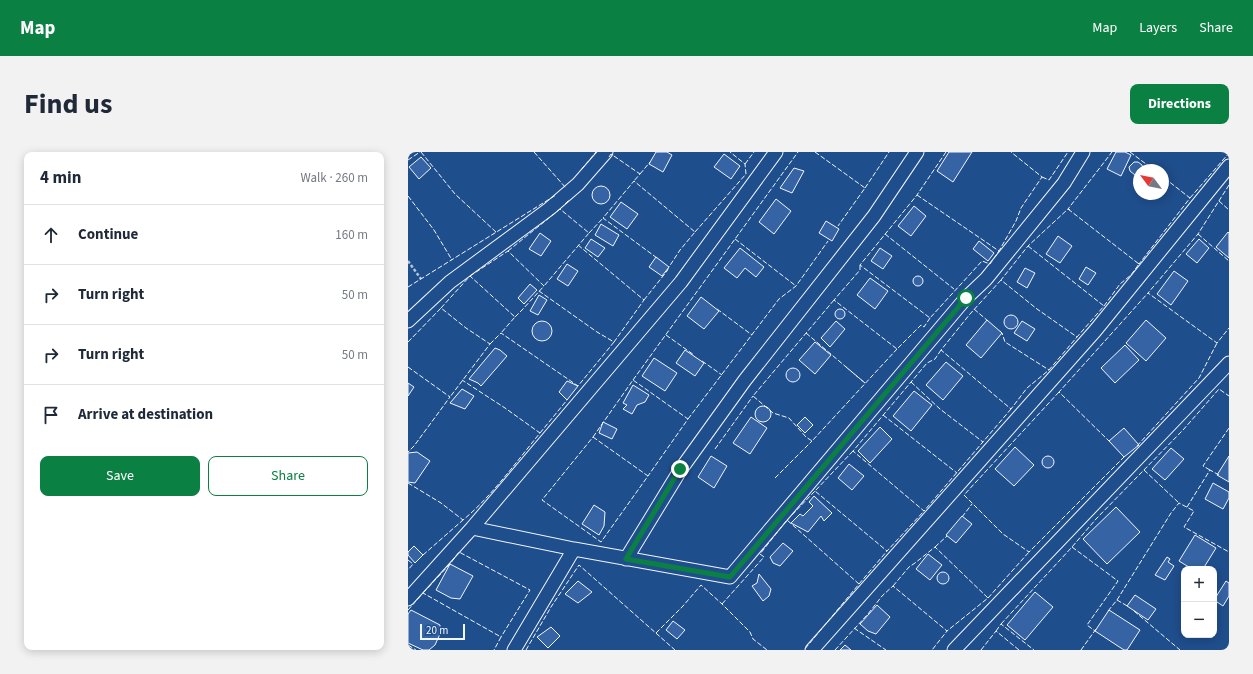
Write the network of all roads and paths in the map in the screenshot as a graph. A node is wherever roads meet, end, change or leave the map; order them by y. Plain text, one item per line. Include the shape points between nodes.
1 (606, 152) edge
2 (776, 152) edge
3 (917, 152) edge
4 (1083, 152) edge
5 (1229, 166) edge
6 (408, 261) edge
7 (421, 280) dead end
8 (408, 321) edge
9 (1229, 363) edge
10 (472, 528) junction
11 (574, 549) junction
12 (626, 559) junction
13 (408, 599) edge
14 (514, 650) edge
15 (812, 650) edge
16 (954, 650) edge

1 - 8 street via 578,184 450,282
2 - 10 street via 681,282
3 - 12 street via 874,216 745,380 680,469
4 - 12 street via 1064,183 986,280 966,298 730,577
5 - 15 street via 1095,331
6 - 7 path
9 - 16 street
10 - 11 street
10 - 13 street
11 - 12 street
11 - 14 street

